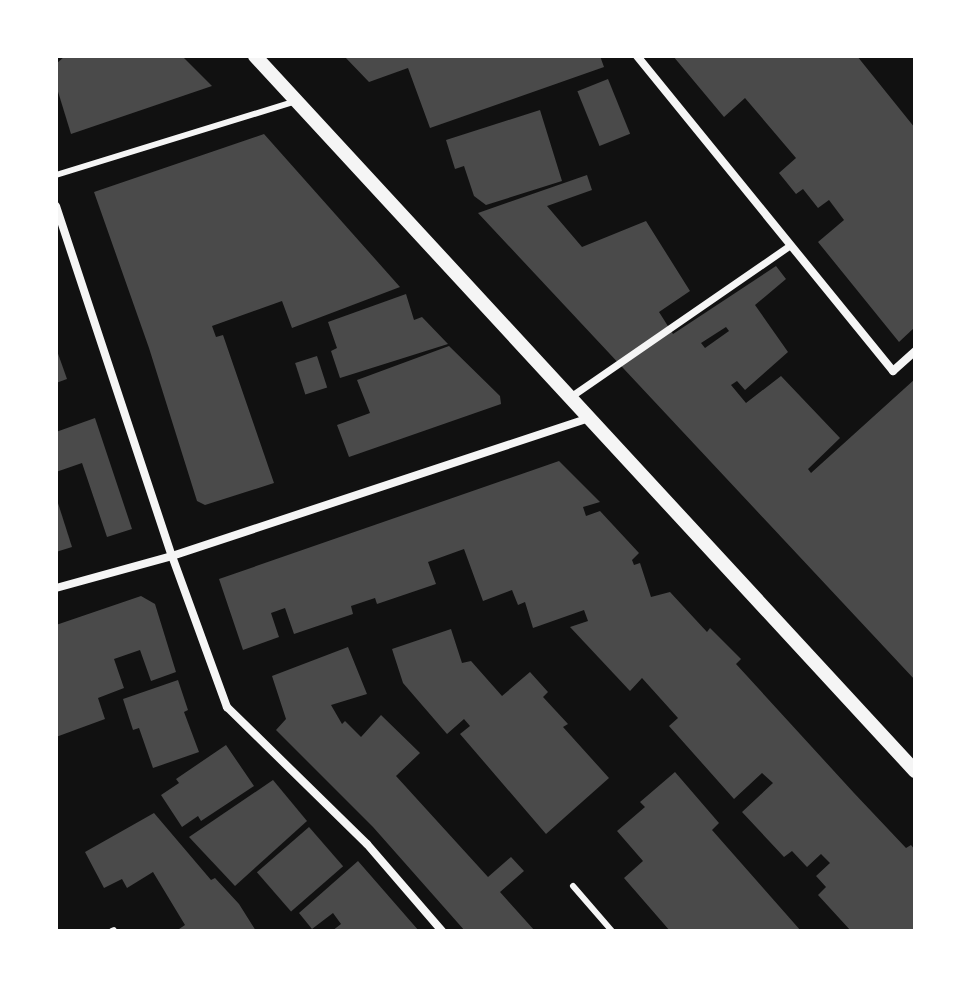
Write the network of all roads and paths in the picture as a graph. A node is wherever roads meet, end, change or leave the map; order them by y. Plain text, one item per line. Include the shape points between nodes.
1 (255, 56) edge
2 (637, 56) edge
3 (296, 101) junction
4 (56, 175) edge
5 (56, 206) edge
6 (790, 245) junction
7 (915, 351) edge
8 (568, 398) junction
9 (587, 419) junction
10 (172, 556) junction
11 (56, 588) edge
12 (915, 771) edge
13 (573, 886) dead end
14 (442, 931) edge
15 (612, 931) edge

1 - 3 street
2 - 6 street
3 - 4 lane
3 - 8 street
5 - 10 street
6 - 7 street via 893,371
6 - 8 street
8 - 9 street
9 - 10 street
9 - 12 street
10 - 11 street
10 - 14 street via 227,707 367,844
13 - 15 lane

